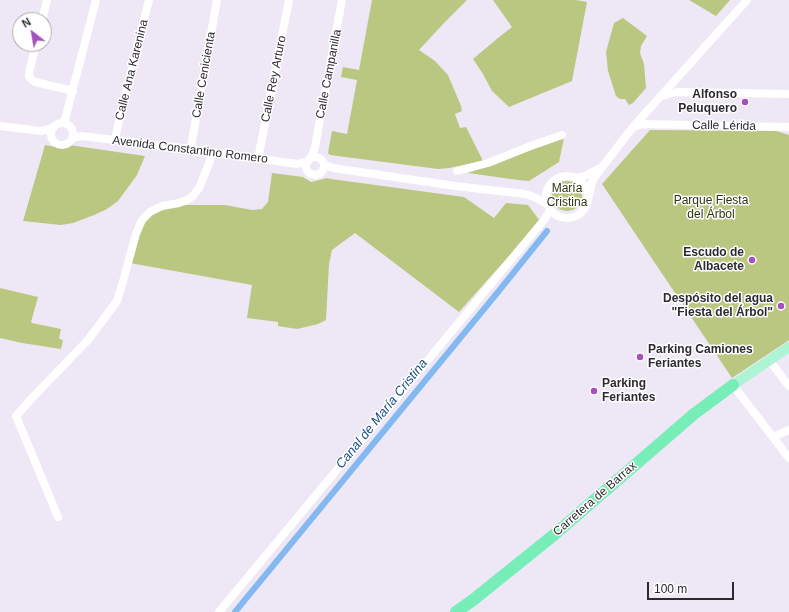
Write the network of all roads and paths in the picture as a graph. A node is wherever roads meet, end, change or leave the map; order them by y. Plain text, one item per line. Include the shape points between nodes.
1 (47, 0) edge
2 (96, 0) edge
3 (149, 0) edge
4 (217, 0) edge
5 (289, 0) edge
6 (342, 0) edge
7 (747, 0) edge
8 (44, 12) edge
9 (34, 52) edge
10 (676, 80) junction
11 (73, 91) junction
12 (677, 92) junction
13 (789, 94) edge
14 (660, 97) junction
15 (650, 107) junction
16 (64, 123) junction
17 (658, 125) junction
18 (0, 126) edge
19 (633, 127) junction
20 (789, 127) edge
21 (52, 132) junction
22 (72, 134) junction
23 (562, 135) dead end
24 (115, 140) junction
25 (315, 147) junction
26 (192, 149) junction
27 (211, 152) junction
28 (258, 159) junction
29 (308, 163) junction
30 (325, 165) junction
31 (601, 168) junction
32 (457, 171) dead end
33 (577, 178) junction
34 (548, 187) junction
35 (525, 194) junction
36 (589, 196) junction
37 (548, 207) junction
38 (789, 347) edge
39 (769, 360) junction
40 (733, 385) junction
41 (789, 386) edge
42 (789, 430) edge
43 (773, 437) junction
44 (789, 458) edge
45 (58, 517) dead end
46 (219, 612) edge
47 (456, 612) edge

1 - 8 street
2 - 11 street
3 - 24 street, Calle Ana Karenina
4 - 26 street, Calle Cenicienta
5 - 28 street, Calle Rey Arturo
6 - 25 street, Calle Campanilla
7 - 10 street
9 - 11 street via 29,73 31,79
10 - 12 street
10 - 14 street
11 - 16 street
12 - 13 street
12 - 14 street
14 - 15 street
15 - 17 street via 648,118 650,122
15 - 19 street
16 - 21 street via 58,124
16 - 22 street via 68,125
17 - 19 street, Calle Lérida via 642,124
17 - 20 street, Calle Lérida
18 - 21 street
19 - 31 street
21 - 22 street via 55,142 61,144 67,143
22 - 24 street, Avenida Constantino Romero
23 - 32 street via 488,163
24 - 26 street, Avenida Constantino Romero
25 - 29 street, Calle Campanilla
25 - 30 street
26 - 27 street, Avenida Constantino Romero
27 - 28 street, Avenida Constantino Romero
27 - 45 street via 210,161 194,196 179,203 162,206 142,220 117,301 88,340 16,416
28 - 29 street, Avenida Constantino Romero
29 - 30 street via 314,157
29 - 30 street via 310,174 313,175 320,175
30 - 35 street via 455,186
31 - 33 street
31 - 36 street via 592,182
33 - 34 street via 561,176
33 - 36 street via 583,182
34 - 35 street
34 - 37 street
35 - 37 street
36 - 37 street via 585,209 574,218 560,218
37 - 46 street via 544,220
38 - 39 main road
39 - 40 main road
39 - 41 street
40 - 43 street
40 - 47 highway, Carretera de Barrax via 661,441 555,534
42 - 43 street
43 - 44 street

